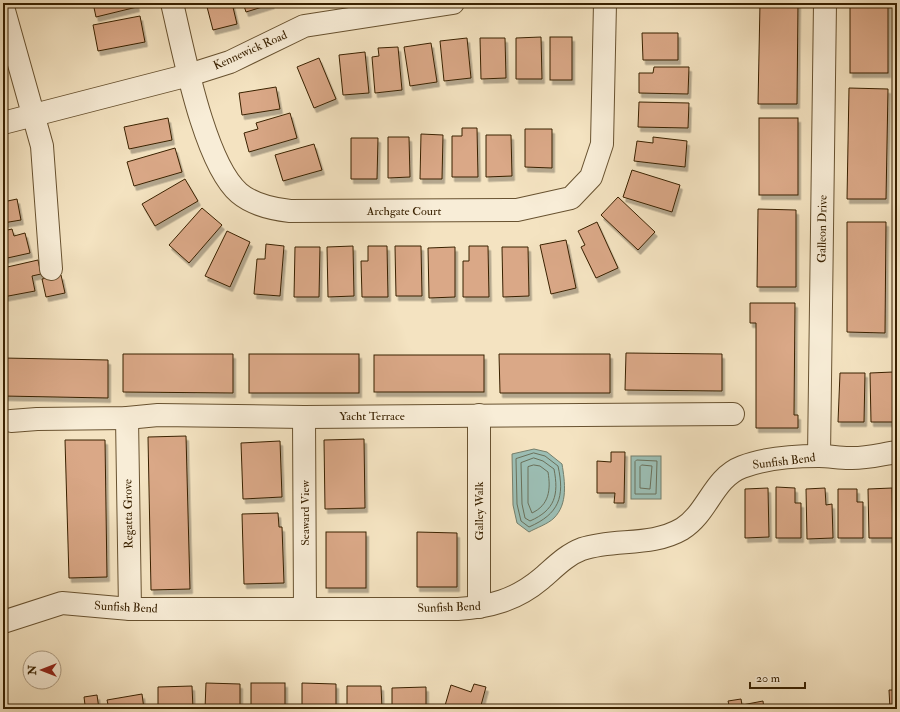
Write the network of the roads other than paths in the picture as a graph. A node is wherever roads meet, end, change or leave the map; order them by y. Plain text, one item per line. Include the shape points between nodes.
1 (172, 3) edge
2 (453, 3) edge
3 (605, 3) edge
4 (825, 3) edge
5 (3, 7) edge
6 (189, 75) junction
7 (34, 115) junction
8 (3, 123) edge
9 (51, 269) dead end
10 (733, 414) dead end
11 (479, 415) junction
12 (304, 417) junction
13 (127, 418) junction
14 (11, 421) dead end
15 (897, 452) edge
16 (820, 456) junction
17 (479, 607) junction
18 (130, 609) junction
19 (305, 609) junction
20 (3, 622) edge

1 - 6 street, Archgate Court
2 - 6 street, Kennewick Road via 304,26 230,62
3 - 6 street, Archgate Court via 602,144 590,177 571,198 517,210 290,211 273,209 251,201 234,188 218,165
4 - 16 street, Galleon Drive
5 - 7 street
6 - 7 street, Kennewick Road
7 - 8 street, Kennewick Road
7 - 9 street via 42,146
10 - 11 street, Yacht Terrace
11 - 12 street, Yacht Terrace
11 - 17 street, Galley Walk
12 - 13 street, Yacht Terrace via 158,415
12 - 19 street, Seaward View
13 - 14 street, Yacht Terrace
13 - 18 street, Regatta Grove
15 - 16 street, Sunfish Bend via 850,458
16 - 17 street, Sunfish Bend via 784,458 741,467 725,477 700,514 682,529 644,542 602,544 582,549 564,559 521,594
17 - 19 street, Sunfish Bend
18 - 19 street, Sunfish Bend
18 - 20 street, Sunfish Bend via 62,604

